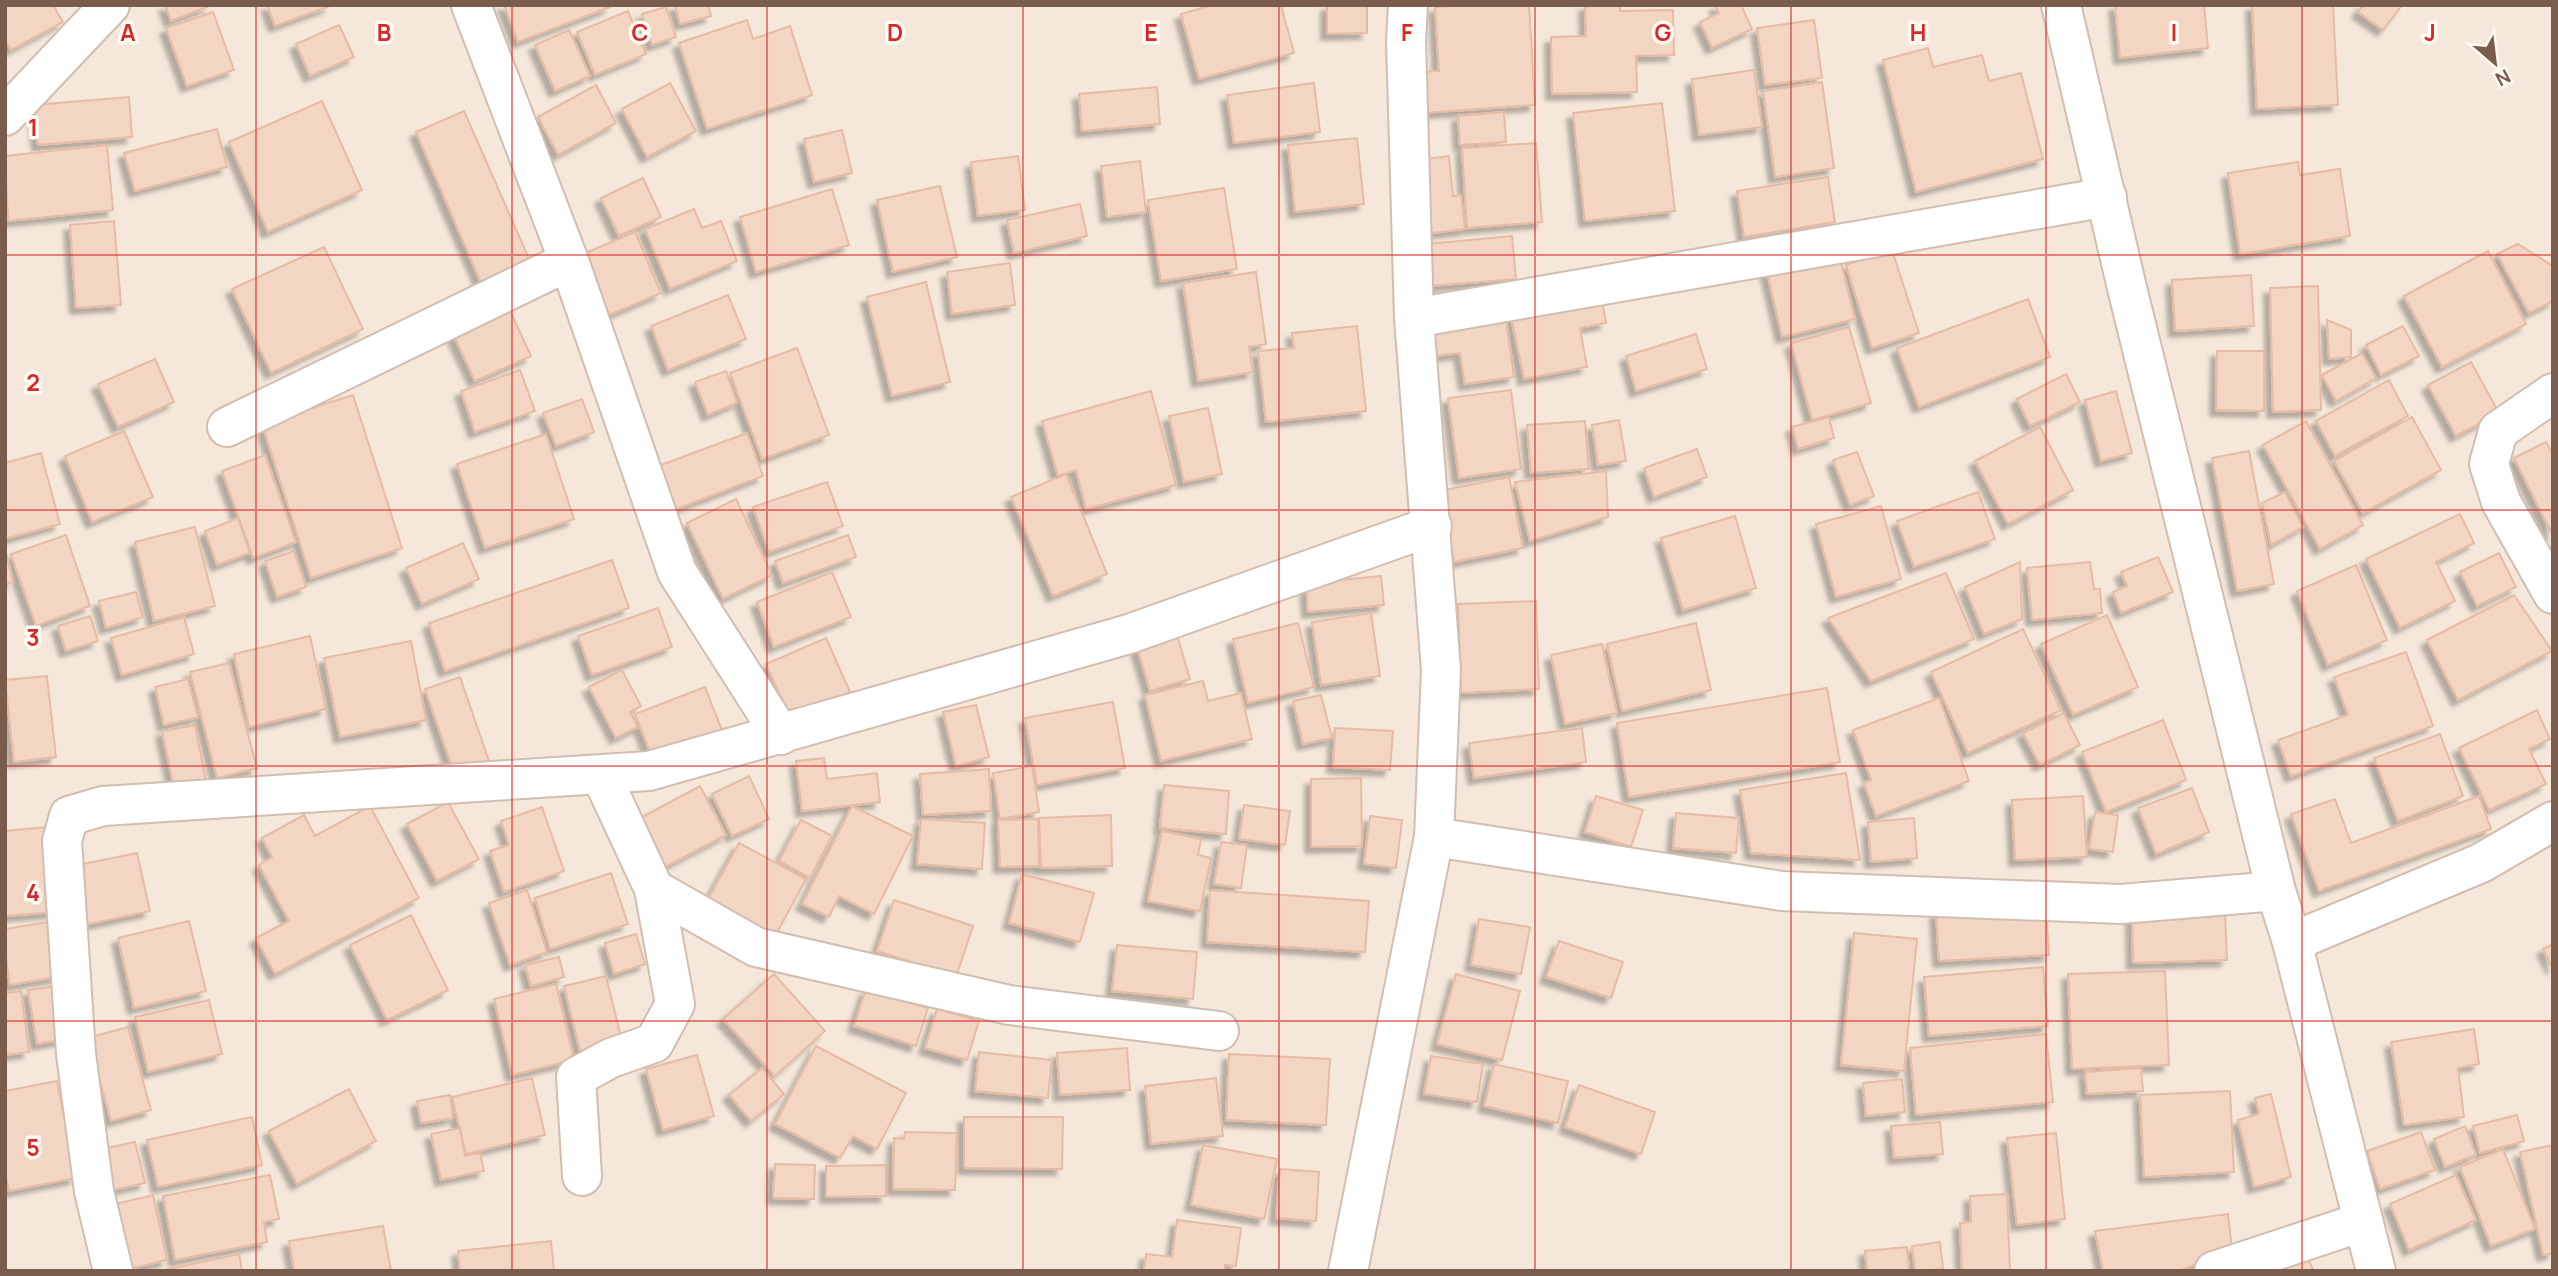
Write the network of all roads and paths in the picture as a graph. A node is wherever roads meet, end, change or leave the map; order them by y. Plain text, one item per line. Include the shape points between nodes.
1 (110, 5) edge
2 (471, 5) edge
3 (1408, 5) edge
4 (2062, 5) edge
5 (5, 116) edge
6 (2107, 197) junction
7 (569, 261) junction
8 (1414, 318) junction
9 (2553, 393) edge
10 (227, 427) dead end
11 (1432, 526) junction
12 (2553, 594) edge
13 (781, 735) junction
14 (601, 775) junction
15 (2553, 821) edge
16 (1434, 837) junction
17 (654, 889) junction
18 (2276, 891) junction
19 (2292, 942) junction
20 (1219, 1031) dead end
21 (582, 1176) dead end
22 (2362, 1222) junction
23 (113, 1271) edge
24 (1348, 1271) edge
25 (2214, 1271) edge
26 (2376, 1271) edge

1 - 5 street
2 - 7 street
3 - 8 street
4 - 6 street
6 - 8 street
6 - 18 street
7 - 10 street
7 - 13 street via 677,572
8 - 11 street
9 - 12 street via 2498,431 2490,464 2501,502
11 - 13 street via 1129,634
11 - 16 street via 1441,670
13 - 14 street via 649,771
14 - 17 street
14 - 23 street via 103,806 69,816 62,841 76,1054 94,1191
15 - 19 street via 2481,863
16 - 18 street via 1782,891 2121,904
16 - 24 street
17 - 20 street via 757,947 1010,1005
17 - 21 street via 675,1004 654,1043 576,1077
18 - 19 street
19 - 22 street
22 - 25 street
22 - 26 street

